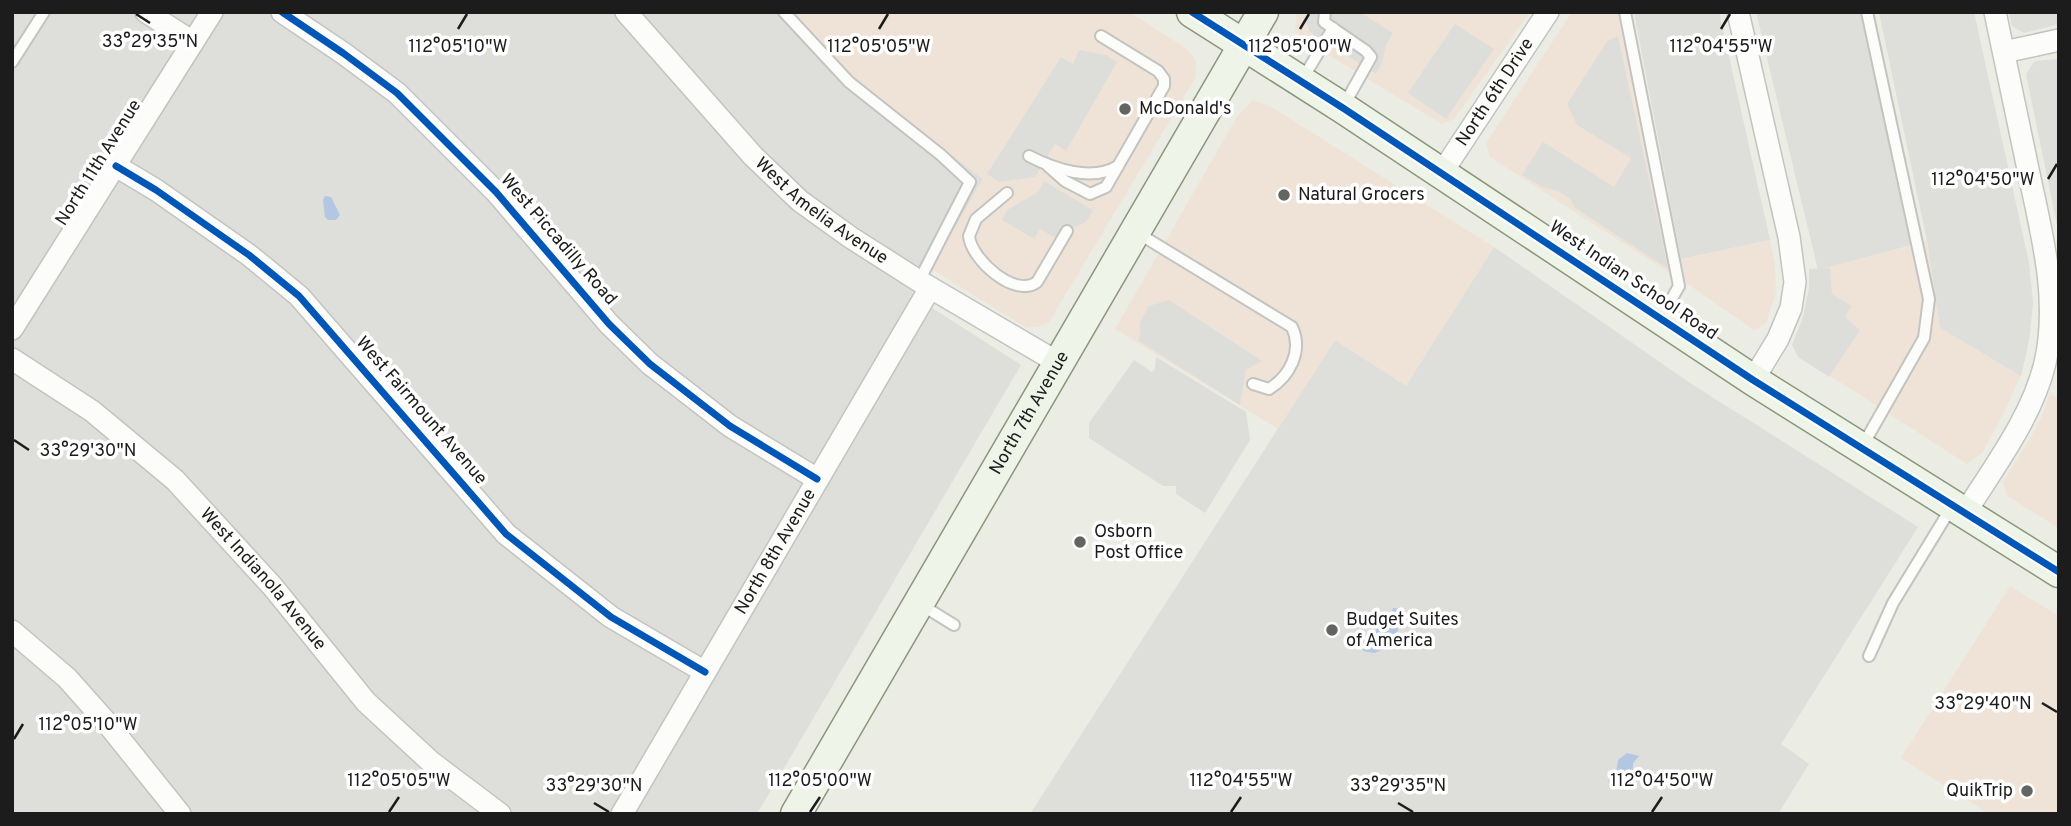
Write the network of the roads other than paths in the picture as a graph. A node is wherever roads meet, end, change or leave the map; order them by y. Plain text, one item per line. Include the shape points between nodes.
1 (44, 12) edge
2 (146, 12) edge
3 (212, 12) edge
4 (282, 12) edge
5 (626, 12) edge
6 (784, 12) edge
7 (1192, 12) edge
8 (1263, 12) edge
9 (1548, 12) edge
10 (1625, 12) edge
11 (1738, 12) edge
12 (1867, 12) edge
13 (1995, 12) edge
14 (1323, 13) edge
15 (1333, 28) junction
16 (1101, 36) dead end
17 (2059, 40) edge
18 (193, 42) junction
19 (1244, 45) junction
20 (2004, 52) junction
21 (12, 62) edge
22 (1301, 81) junction
23 (1343, 108) junction
24 (1030, 156) dead end
25 (1120, 164) junction
26 (116, 166) junction
27 (1048, 166) junction
28 (1441, 174) junction
29 (1007, 193) dead end
30 (1067, 230) dead end
31 (1135, 231) junction
32 (925, 285) junction
33 (1661, 318) junction
34 (12, 329) edge
35 (12, 359) edge
36 (1057, 362) junction
37 (1753, 380) junction
38 (1252, 384) dead end
39 (1861, 448) junction
40 (817, 479) junction
41 (1959, 509) junction
42 (2059, 572) edge
43 (918, 603) junction
44 (954, 625) dead end
45 (12, 631) edge
46 (1869, 656) dead end
47 (705, 672) junction
48 (180, 814) edge
49 (500, 814) edge
50 (622, 814) edge
51 (796, 814) edge

1 - 21 lane
2 - 18 street
3 - 18 street, North 11th Avenue
4 - 40 street, West Piccadilly Road via 397,93 496,192 650,364 730,426
5 - 32 street, West Amelia Avenue via 753,156 800,201
6 - 32 lane via 849,82 970,182
7 - 19 main road, West Indian School Road
8 - 19 main road, North 7th Avenue
9 - 28 street, North 6th Drive
10 - 33 lane via 1679,286
11 - 37 street via 1795,282 1791,308 1778,339
12 - 39 lane via 1929,299 1924,338
13 - 20 street
14 - 15 lane via 1324,22
15 - 22 lane
15 - 23 lane via 1371,57
16 - 25 lane via 1149,64 1164,79
17 - 20 street
18 - 26 street, North 11th Avenue
19 - 22 main road, West Indian School Road
19 - 31 main road, North 7th Avenue
20 - 41 street via 2043,245 2051,309 2045,363 2036,390 2022,420
22 - 23 main road, West Indian School Road
23 - 28 main road, West Indian School Road
24 - 27 lane
25 - 27 lane via 1103,173
25 - 27 lane via 1106,187 1090,194
26 - 34 street, North 11th Avenue
26 - 47 street, West Fairmount Avenue via 249,255 299,296 506,534 611,617
28 - 33 main road, West Indian School Road
29 - 30 lane via 976,219 969,236 973,251 1002,278 1024,288 1037,282
31 - 36 main road, North 7th Avenue
31 - 38 lane via 1292,327 1297,350 1291,366 1269,389
32 - 36 street, West Amelia Avenue
32 - 40 street, North 8th Avenue
33 - 37 main road, West Indian School Road
35 - 49 street, West Indianola Avenue via 92,411 175,480 273,587 366,702 431,762
36 - 43 main road, North 7th Avenue
37 - 39 main road, West Indian School Road
39 - 41 main road, West Indian School Road
40 - 47 street, North 8th Avenue
41 - 42 main road, West Indian School Road
41 - 46 lane via 1893,603
43 - 44 lane
43 - 51 main road, North 7th Avenue
45 - 48 street via 67,678
47 - 50 street, North 8th Avenue

